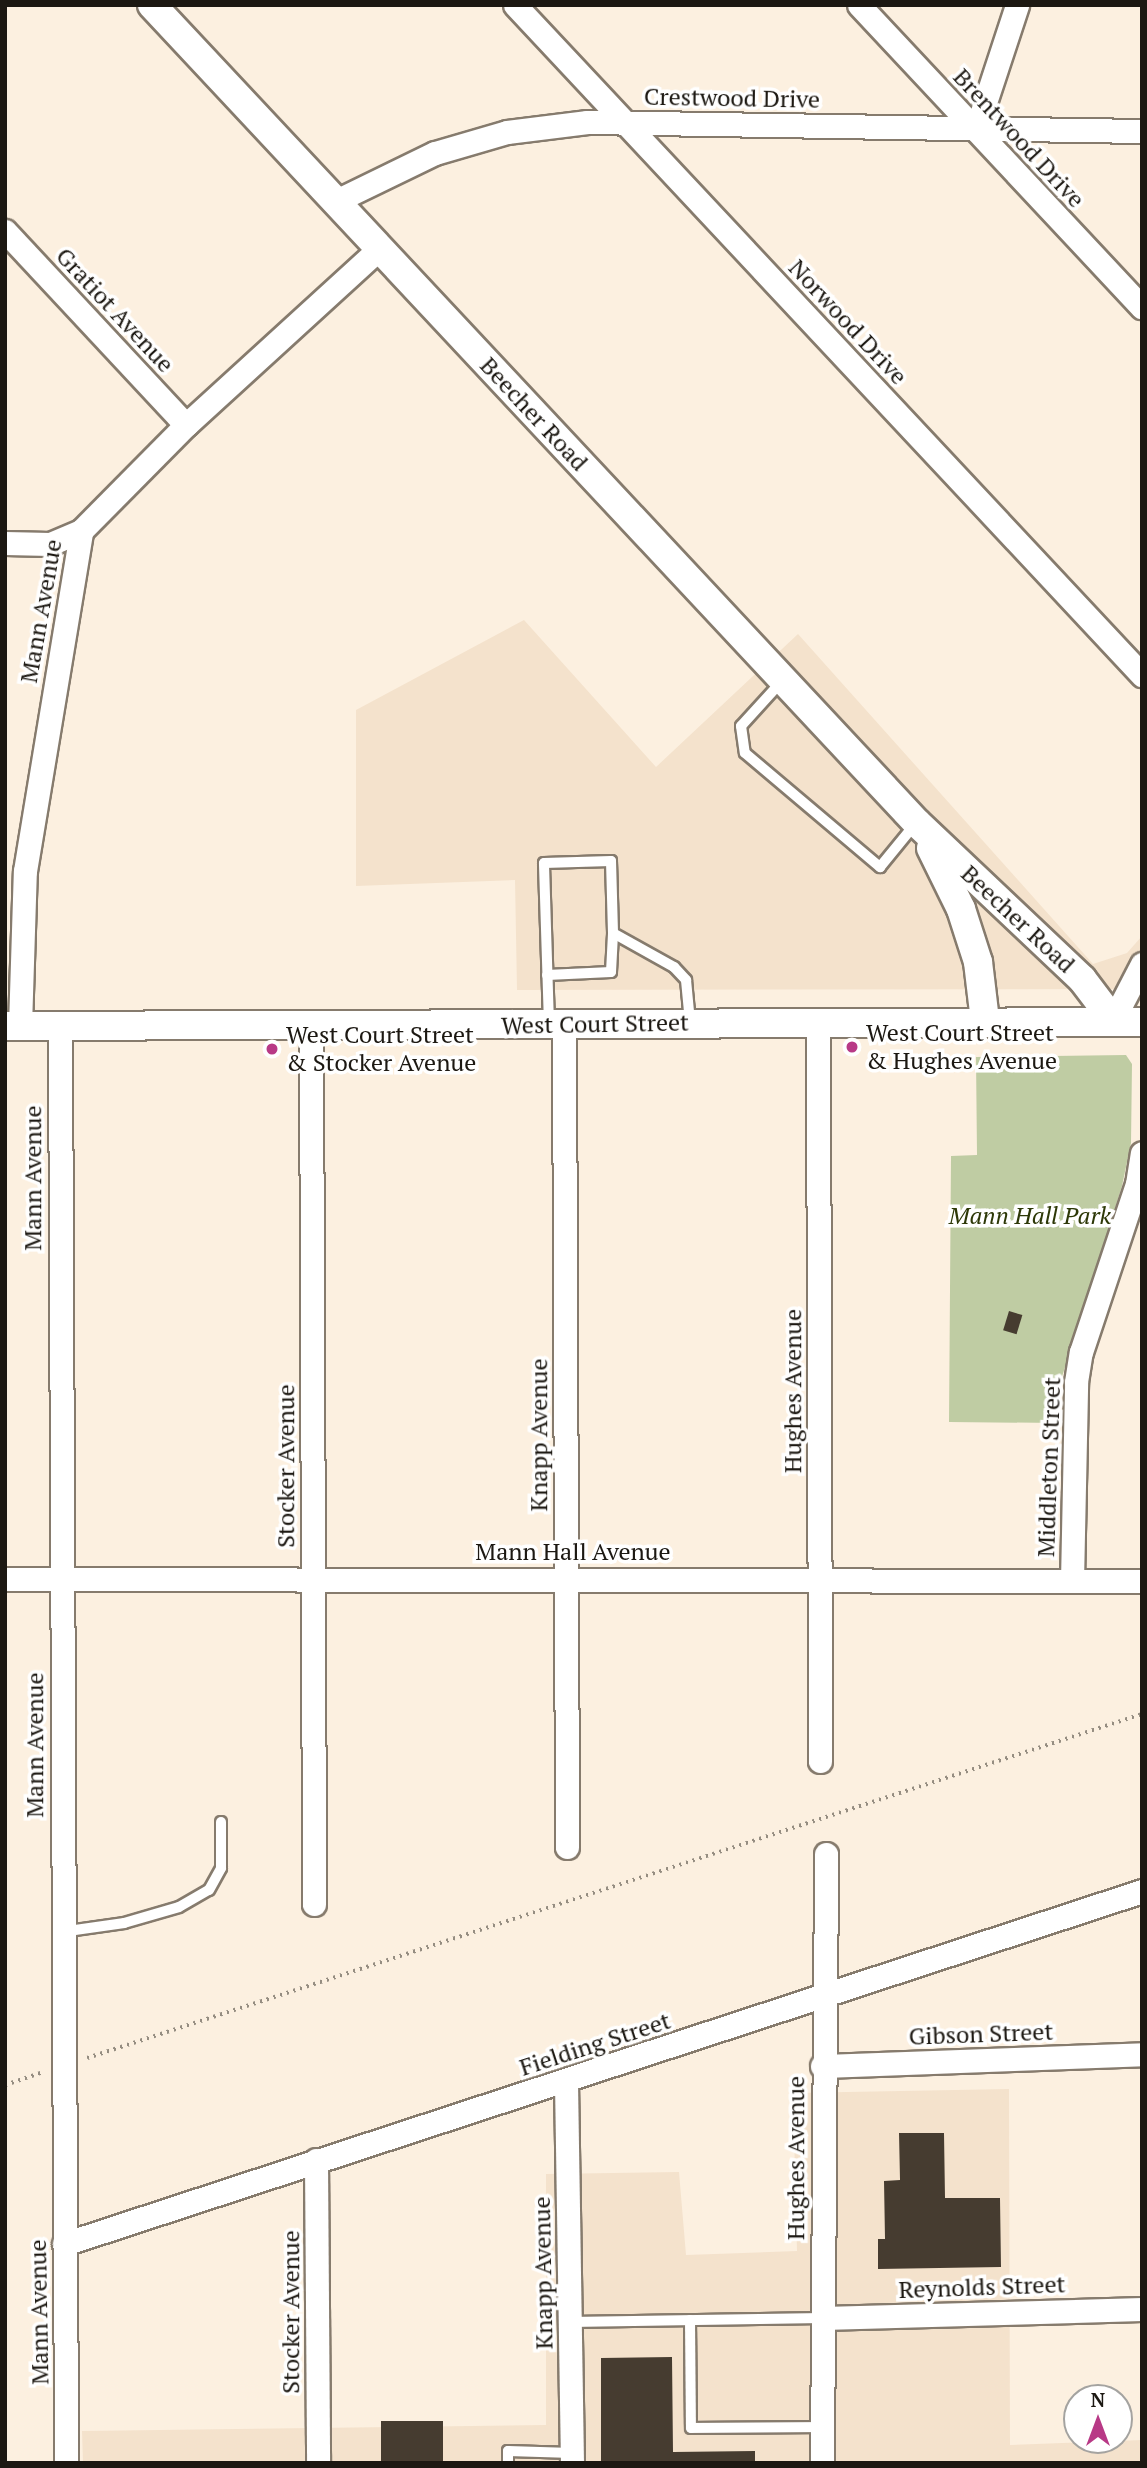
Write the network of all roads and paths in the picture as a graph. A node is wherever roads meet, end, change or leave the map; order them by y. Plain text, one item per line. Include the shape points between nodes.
1 (152, 5) edge
2 (515, 5) edge
3 (859, 5) edge
4 (1017, 5) edge
5 (625, 122) junction
6 (976, 130) junction
7 (1142, 131) edge
8 (336, 201) junction
9 (5, 231) edge
10 (380, 248) junction
11 (1142, 307) edge
12 (186, 425) junction
13 (81, 531) junction
14 (5, 543) edge
15 (1142, 675) edge
16 (782, 681) junction
17 (917, 823) junction
18 (613, 933) junction
19 (1142, 964) edge
20 (547, 975) junction
21 (1113, 1020) junction
22 (985, 1021) junction
23 (818, 1022) junction
24 (1142, 1022) edge
25 (690, 1023) junction
26 (556, 1024) junction
27 (12, 1026) edge
28 (60, 1027) junction
29 (311, 1027) junction
30 (1142, 1153) edge
31 (565, 1578) junction
32 (820, 1578) junction
33 (5, 1579) edge
34 (61, 1579) junction
35 (312, 1579) junction
36 (1072, 1581) junction
37 (1142, 1581) edge
38 (1142, 1714) edge
39 (820, 1761) dead end
40 (220, 1822) dead end
41 (567, 1847) dead end
42 (826, 1854) dead end
43 (1142, 1891) edge
44 (314, 1904) dead end
45 (61, 1932) junction
46 (822, 1996) junction
47 (1142, 2054) edge
48 (79, 2061) dead end
49 (822, 2066) junction
50 (53, 2069) dead end
51 (566, 2082) junction
52 (5, 2085) edge
53 (316, 2160) junction
54 (64, 2244) junction
55 (1142, 2309) edge
56 (823, 2318) junction
57 (690, 2320) junction
58 (570, 2322) junction
59 (822, 2427) junction
60 (572, 2458) edge
61 (66, 2463) edge
62 (318, 2463) edge
63 (508, 2463) edge
64 (822, 2463) edge

1 - 8 street, Beecher Road
2 - 5 street, Norwood Drive
3 - 6 street, Brentwood Drive
4 - 6 street
5 - 6 street, Crestwood Drive
5 - 8 street, Crestwood Drive via 506,132 435,153
5 - 15 street, Norwood Drive
6 - 7 street, Crestwood Drive
6 - 11 street, Brentwood Drive
8 - 10 street, Beecher Road
9 - 12 street, Gratiot Avenue
10 - 12 street, Mann Avenue
10 - 16 street, Beecher Road
12 - 13 street, Mann Avenue
13 - 14 street via 50,544
13 - 27 street, Mann Avenue via 25,870
16 - 17 street, Beecher Road
16 - 17 lane via 741,726 746,753 880,867
17 - 21 street, Beecher Road via 1082,979
17 - 22 street, Beecher Road via 961,909 978,962
18 - 20 lane via 611,972
18 - 20 lane via 611,861 544,863
18 - 25 lane via 674,967 686,980
19 - 21 street
20 - 26 lane
21 - 22 street, West Court Street
21 - 24 street, West Court Street
22 - 23 street, West Court Street
23 - 25 street, West Court Street
23 - 32 street, Hughes Avenue
25 - 26 street, West Court Street
26 - 29 street, West Court Street
26 - 31 street, Knapp Avenue
27 - 28 street, West Court Street
28 - 29 street, West Court Street
28 - 34 street, Mann Avenue
29 - 35 street, Stocker Avenue
30 - 36 street, Middleton Street via 1137,1184 1081,1352 1076,1382
31 - 32 street, Mann Hall Avenue
31 - 35 street, Mann Hall Avenue
31 - 41 street, Knapp Avenue
32 - 36 street, Mann Hall Avenue
32 - 39 street, Hughes Avenue
33 - 34 street, Mann Hall Avenue
34 - 35 street, Mann Hall Avenue
34 - 45 street, Mann Avenue
35 - 44 street, Stocker Avenue
36 - 37 street, Mann Hall Avenue
38 - 48 path
40 - 45 lane via 221,1868 209,1889 179,1907 124,1923
42 - 46 street, Hughes Avenue
43 - 46 street, Fielding Street
45 - 54 street, Mann Avenue
46 - 49 street, Hughes Avenue
46 - 51 street, Fielding Street
47 - 49 street, Gibson Street
49 - 56 street, Hughes Avenue
50 - 52 path
51 - 53 street, Fielding Street
51 - 58 street, Knapp Avenue
53 - 54 street, Fielding Street
53 - 62 street, Stocker Avenue
54 - 61 street, Mann Avenue
55 - 56 street, Reynolds Street
56 - 57 lane
56 - 59 street, Hughes Avenue
57 - 58 lane
57 - 59 lane via 691,2428
58 - 60 street, Knapp Avenue
59 - 64 street, Hughes Avenue
60 - 63 lane via 508,2451

